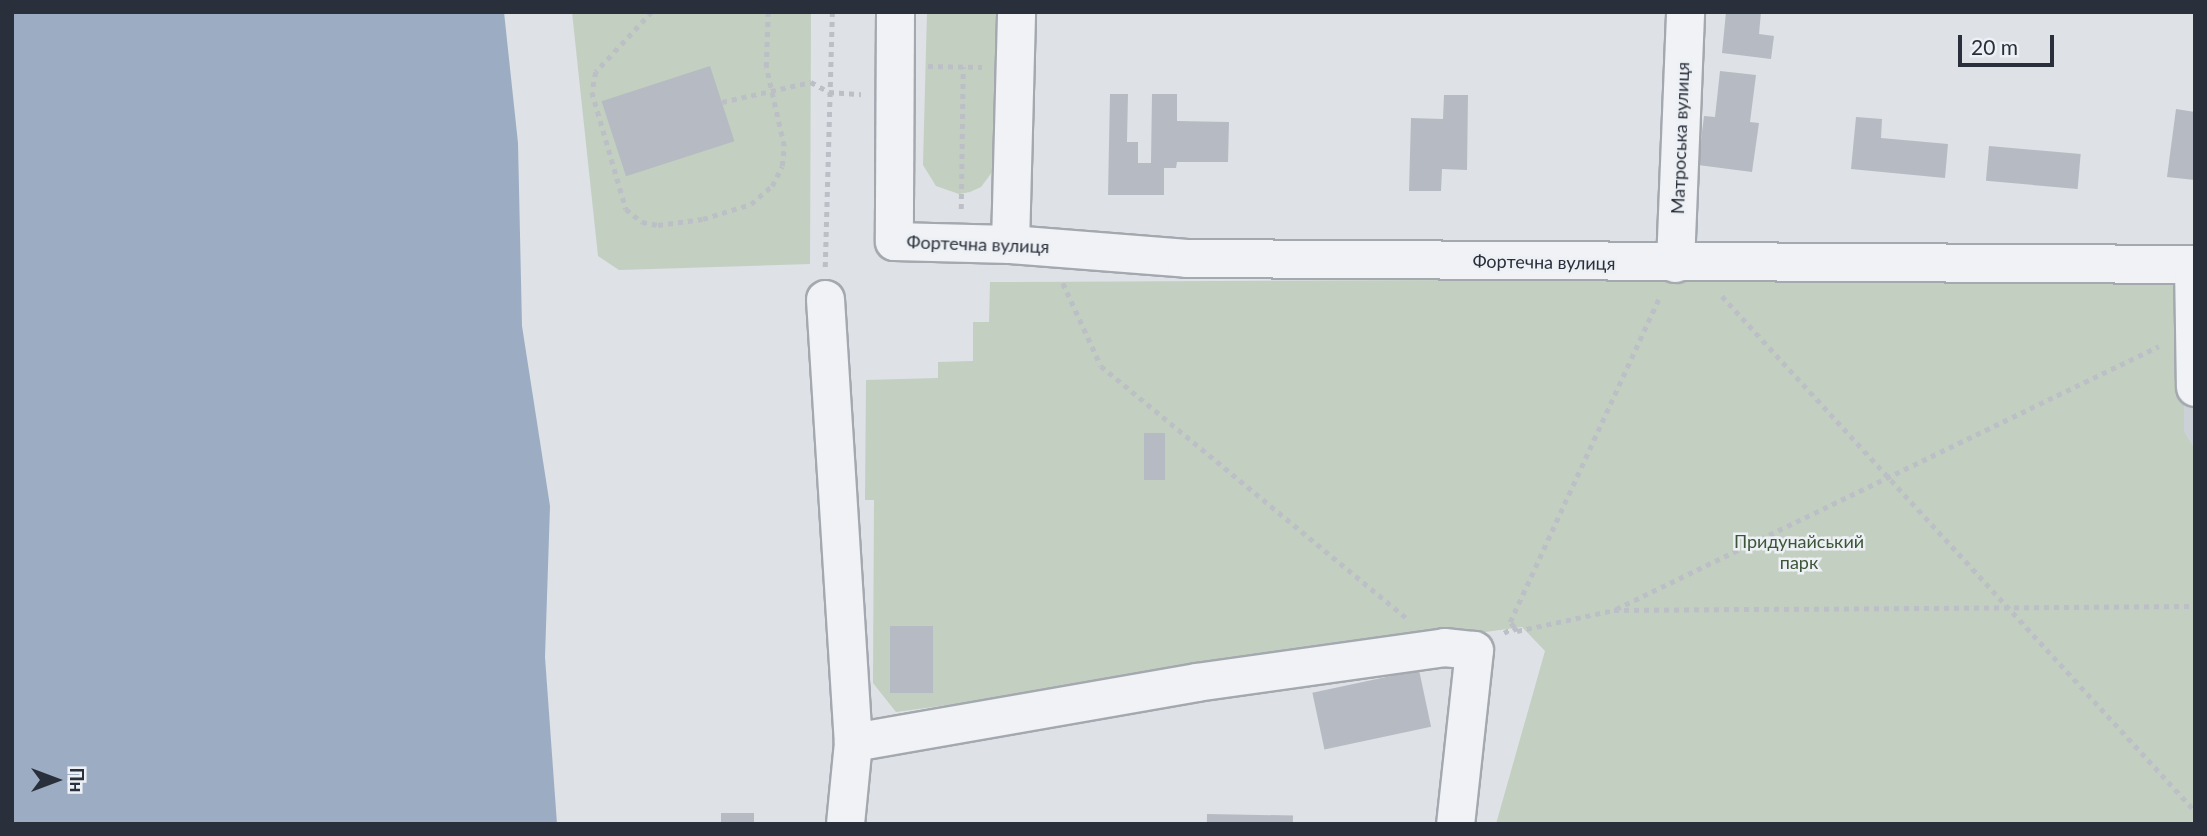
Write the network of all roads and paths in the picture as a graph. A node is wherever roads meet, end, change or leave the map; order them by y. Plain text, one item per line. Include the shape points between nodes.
1 (652, 12) edge
2 (768, 12) edge
3 (832, 12) edge
4 (894, 12) edge
5 (1016, 12) edge
6 (1685, 12) edge
7 (963, 67) junction
8 (1015, 69) junction
9 (897, 81) junction
10 (771, 88) junction
11 (829, 92) junction
12 (722, 102) dead end
13 (961, 242) junction
14 (1010, 244) junction
15 (1047, 247) junction
16 (1675, 263) junction
17 (2194, 264) edge
18 (1719, 293) dead end
19 (825, 299) joint
20 (2192, 334) junction
21 (2195, 387) edge
22 (1889, 477) junction
23 (2195, 606) edge
24 (2008, 607) junction
25 (1614, 610) junction
26 (1514, 627) junction
27 (1459, 649) junction
28 (853, 742) junction
29 (2195, 811) edge
30 (845, 824) edge
31 (1455, 824) edge

1 - 10 path via 596,72 592,92 626,209 642,222 703,219 751,204 772,186 782,166 784,146
2 - 10 path via 766,67
3 - 11 path
4 - 9 street
5 - 8 street
6 - 16 street, Матроська вулиця
7 - 8 path
7 - 9 path
7 - 13 path
8 - 14 street
9 - 11 path
9 - 13 street, Фортечна вулиця via 894,241
10 - 11 path via 811,82
10 - 12 path
11 - 19 path
13 - 14 street, Фортечна вулиця
14 - 15 street, Фортечна вулиця
15 - 16 street, Фортечна вулиця via 1186,258
15 - 27 path via 1101,366
16 - 17 street, Фортечна вулиця
16 - 26 path via 1510,622
17 - 20 street
18 - 22 path
19 - 28 street
20 - 21 street
20 - 22 path
22 - 24 path
22 - 25 path
23 - 24 path
24 - 25 path
24 - 29 path
25 - 26 path via 1517,631
26 - 27 path
27 - 28 street via 1196,682
27 - 31 street
28 - 30 street

